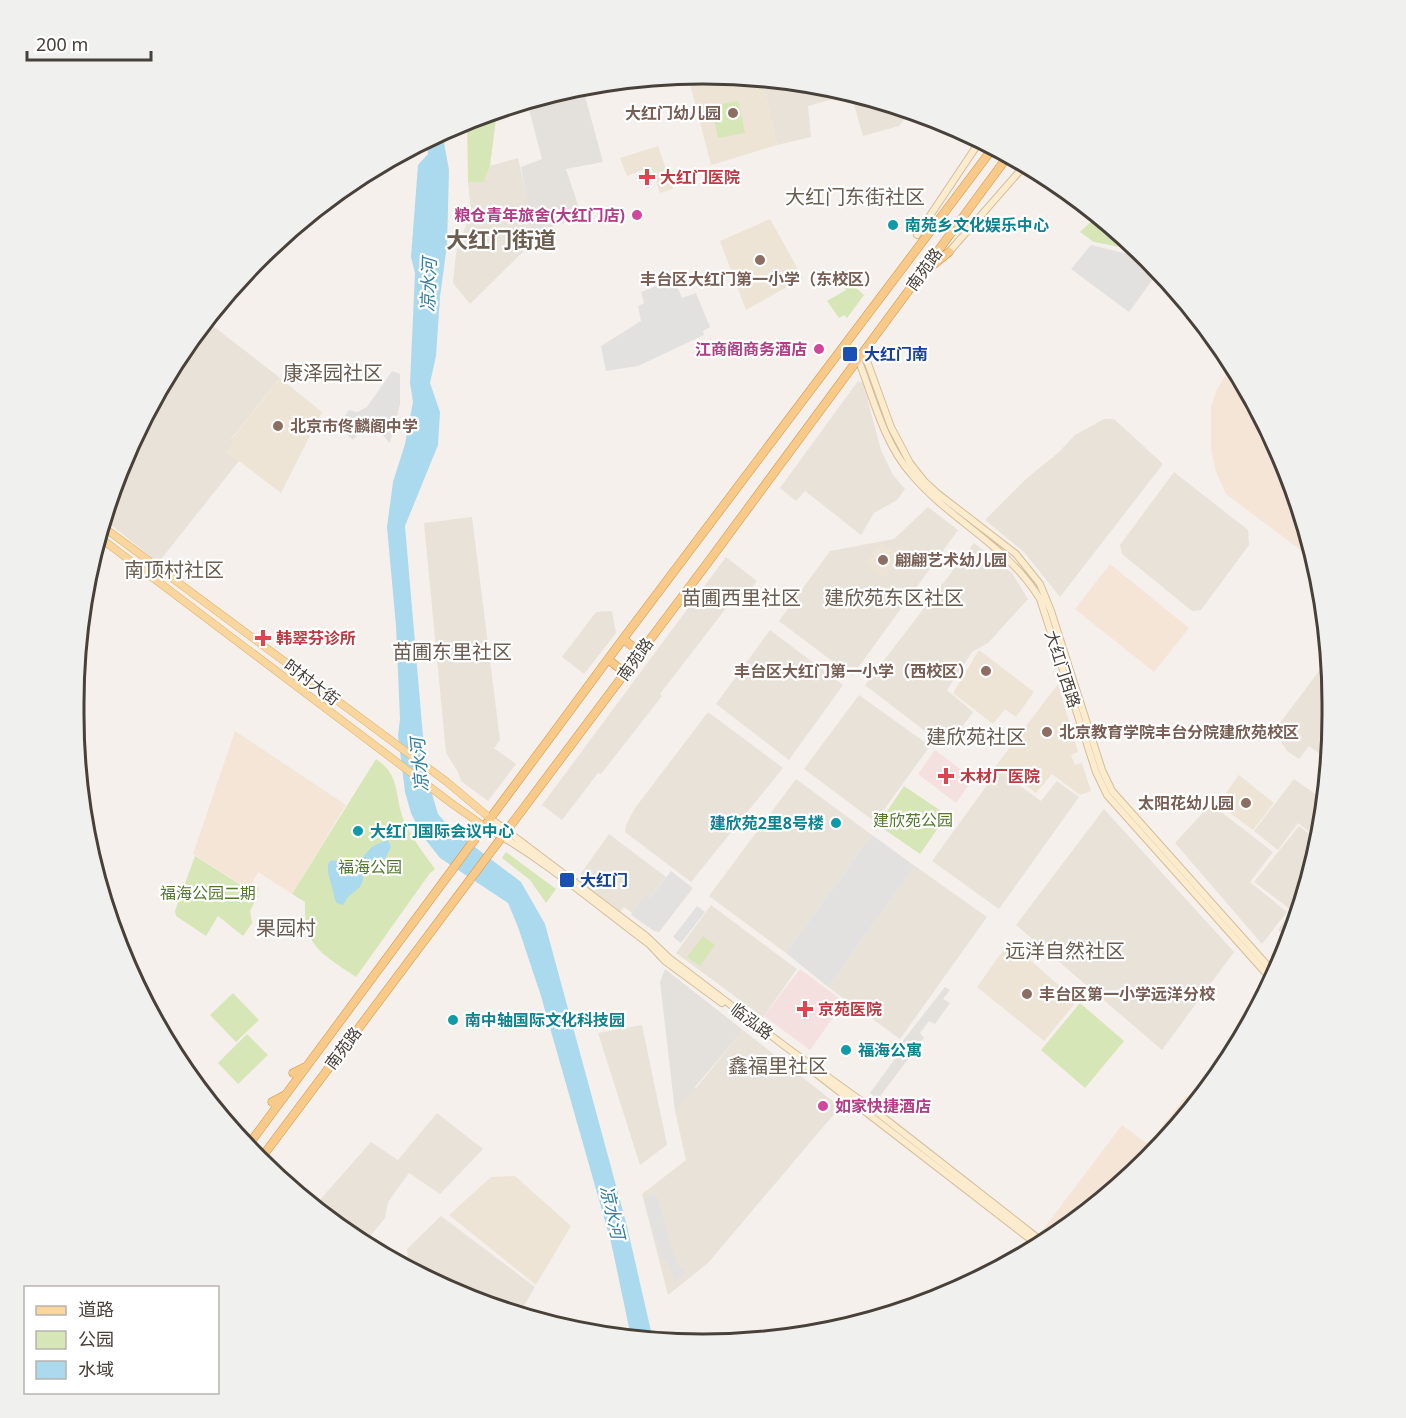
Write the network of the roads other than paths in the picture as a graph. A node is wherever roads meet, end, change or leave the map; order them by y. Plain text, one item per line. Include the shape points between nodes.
1 (976, 147) edge
2 (988, 154) edge
3 (1004, 162) edge
4 (1019, 171) edge
5 (917, 235) dead end
6 (949, 252) joint
7 (918, 276) junction
8 (860, 357) junction
9 (109, 531) edge
10 (105, 542) edge
11 (623, 639) junction
12 (640, 652) junction
13 (609, 660) junction
14 (625, 673) junction
15 (491, 819) junction
16 (482, 825) junction
17 (504, 833) junction
18 (444, 926) dead end
19 (409, 928) junction
20 (400, 929) dead end
21 (430, 932) junction
22 (1268, 967) edge
23 (1265, 973) edge
24 (307, 1067) junction
25 (293, 1073) dead end
26 (286, 1095) junction
27 (272, 1102) dead end
28 (253, 1139) edge
29 (265, 1153) edge
30 (1036, 1237) edge
31 (1031, 1240) edge

1 - 5 main road
2 - 11 highway, 南苑路
3 - 7 highway, 南苑路
4 - 6 main road
6 - 7 highway
7 - 8 highway, 南苑路
8 - 12 highway, 南苑路
8 - 22 main road, 大红门西路 via 867,361 907,459 937,493 1016,551 1046,596 1112,791
8 - 23 main road, 大红门西路 via 885,429 902,463 924,488 1010,560 1040,599 1107,795
9 - 15 main road, 时村大街 via 447,782
10 - 16 main road, 时村大街
11 - 12 highway
11 - 13 highway, 南苑路
12 - 14 highway, 南苑路
13 - 14 highway
13 - 15 highway, 南苑路
14 - 17 highway, 南苑路
15 - 16 highway, 南苑路
15 - 17 main road, 临泓路
16 - 17 main road, 临泓路
16 - 19 highway, 南苑路 via 452,870 420,907
17 - 21 highway, 南苑路 via 467,882 455,905
17 - 30 main road, 临泓路 via 646,936 669,958
17 - 31 main road, 临泓路
18 - 21 highway
19 - 20 highway
19 - 24 highway, 南苑路
21 - 29 highway, 南苑路
24 - 25 highway
24 - 26 highway, 南苑路
26 - 27 highway
26 - 28 highway, 南苑路

